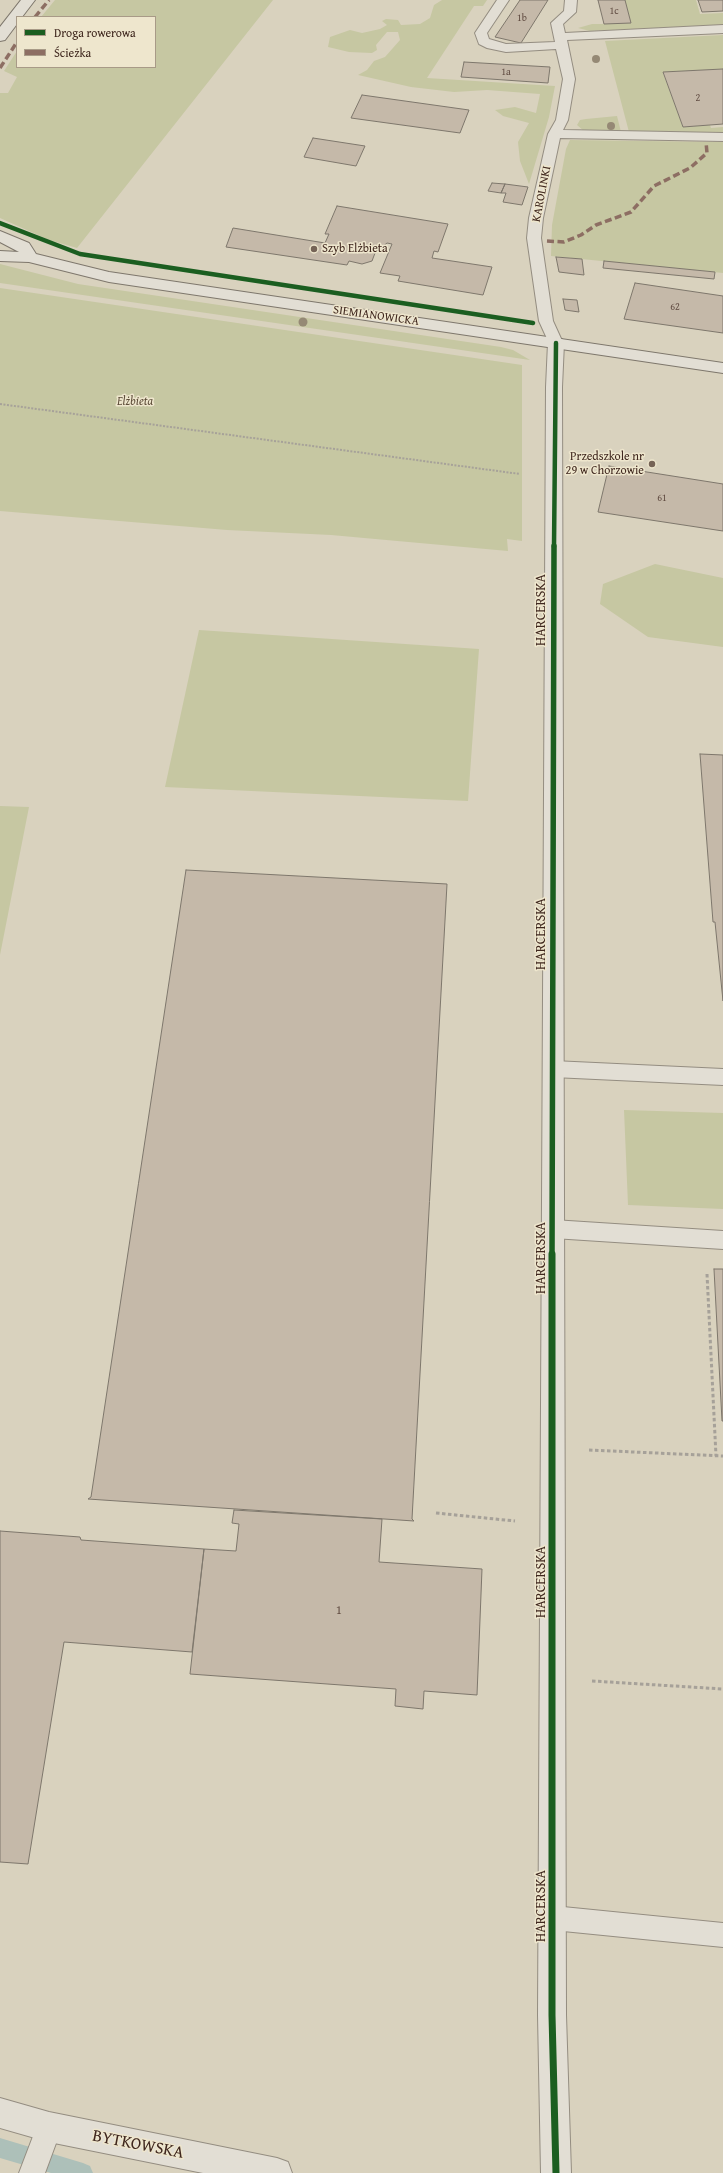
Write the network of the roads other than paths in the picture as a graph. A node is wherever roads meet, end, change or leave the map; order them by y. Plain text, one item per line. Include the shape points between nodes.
1 (28, 0) edge
2 (503, 0) edge
3 (571, 0) edge
4 (723, 30) edge
5 (0, 37) edge
6 (560, 41) junction
7 (554, 134) junction
8 (723, 137) edge
9 (0, 236) edge
10 (0, 256) edge
11 (30, 257) junction
12 (556, 343) junction
13 (723, 368) edge
14 (554, 1069) junction
15 (723, 1077) edge
16 (553, 1229) junction
17 (723, 1240) edge
18 (553, 1918) junction
19 (723, 1934) edge
20 (0, 2113) edge
21 (50, 2127) junction
22 (32, 2173) edge
23 (277, 2173) edge
24 (556, 2173) edge

1 - 5 street
2 - 6 lane via 481,33 483,41 491,46 506,48
3 - 6 lane, KAROLINKI via 570,12 557,23
4 - 6 lane
6 - 7 lane, KAROLINKI via 569,79 562,120
7 - 8 lane
7 - 12 lane, KAROLINKI via 534,238 546,321
9 - 11 street, SIEMIANOWICKA via 23,246
10 - 11 street, SIEMIANOWICKA
11 - 12 street, SIEMIANOWICKA via 109,277
12 - 13 street, SIEMIANOWICKA
12 - 14 street, HARCERSKA via 552,655
14 - 15 lane
14 - 16 street, HARCERSKA
16 - 17 lane
16 - 18 street, HARCERSKA
18 - 19 lane
18 - 24 street, HARCERSKA via 552,2015
20 - 21 street, BYTKOWSKA
21 - 22 lane
21 - 23 street, BYTKOWSKA

